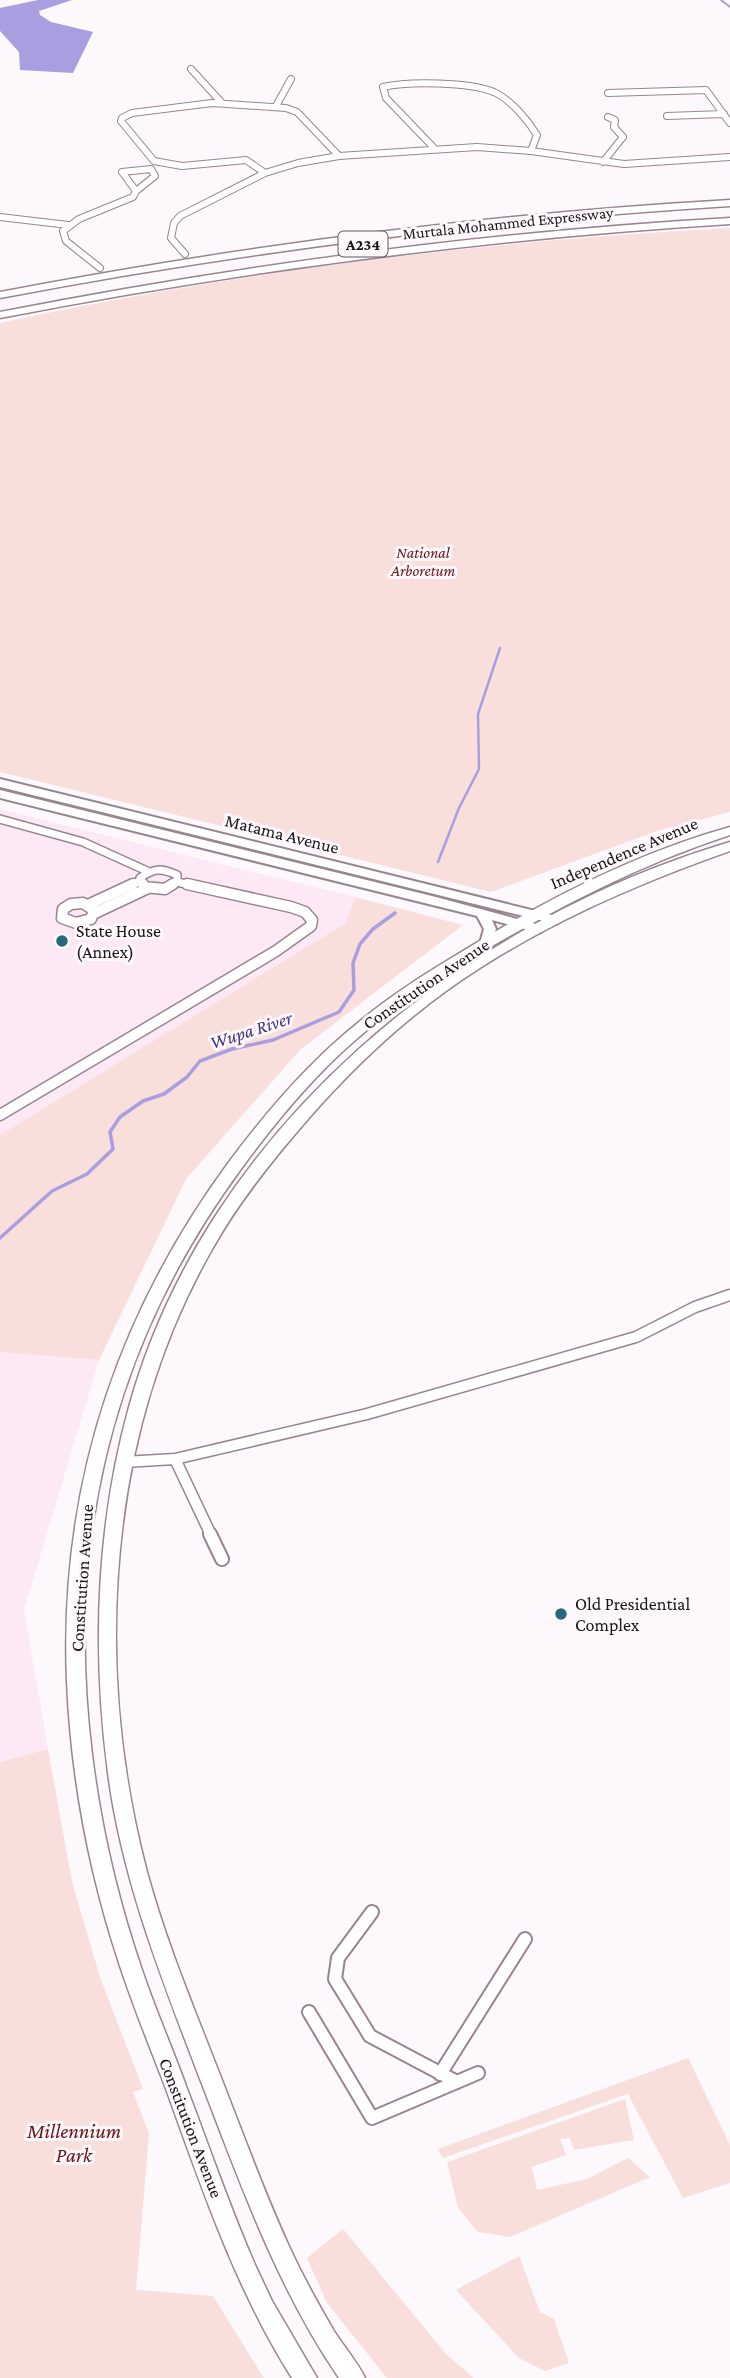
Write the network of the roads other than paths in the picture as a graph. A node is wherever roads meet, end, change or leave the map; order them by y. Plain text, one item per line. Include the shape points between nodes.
1 (191, 69) dead end
2 (291, 79) dead end
3 (608, 93) dead end
4 (221, 102) junction
5 (276, 106) junction
6 (724, 114) junction
7 (667, 116) dead end
8 (608, 117) dead end
9 (730, 122) edge
10 (435, 149) junction
11 (531, 151) junction
12 (339, 156) junction
13 (730, 157) edge
14 (603, 162) junction
15 (265, 173) junction
16 (136, 191) junction
17 (730, 201) edge
18 (595, 212) junction
19 (511, 213) junction
20 (730, 213) edge
21 (0, 217) edge
22 (730, 221) edge
23 (68, 225) junction
24 (527, 227) junction
25 (443, 244) junction
26 (185, 254) junction
27 (100, 268) junction
28 (0, 288) edge
29 (0, 295) edge
30 (0, 305) edge
31 (0, 315) edge
32 (0, 783) edge
33 (0, 794) edge
34 (21, 794) junction
35 (0, 819) edge
36 (730, 831) edge
37 (730, 846) edge
38 (147, 871) junction
39 (140, 881) junction
40 (177, 882) junction
41 (148, 888) junction
42 (88, 905) junction
43 (95, 913) junction
44 (482, 913) junction
45 (556, 919) joint
46 (530, 922) junction
47 (486, 943) junction
48 (0, 1115) edge
49 (730, 1295) edge
50 (175, 1459) junction
51 (124, 1462) junction
52 (222, 1559) dead end
53 (372, 1912) dead end
54 (525, 1939) dead end
55 (309, 2012) dead end
56 (478, 2073) dead end
57 (440, 2074) junction
58 (457, 2082) junction
59 (305, 2378) edge
60 (353, 2378) edge

1 - 4 street
2 - 5 street
3 - 6 street via 706,90
4 - 5 street
4 - 15 street via 132,113 121,121 149,157 161,164 246,160
5 - 12 street via 297,112
6 - 7 street
6 - 9 street
8 - 14 street via 615,120 614,127 623,136
10 - 11 street
10 - 11 street via 386,98 383,87 404,84 495,92 537,135
10 - 12 street
11 - 14 street
12 - 15 street
13 - 14 street via 644,164
15 - 26 street via 180,216 172,238
16 - 16 street via 155,176 151,169 122,172
16 - 23 street via 125,202
17 - 18 highway, Murtala Mohammed Expressway / A234
17 - 19 highway, Murtala Mohammed Expressway
18 - 19 highway
18 - 29 highway, Murtala Mohammed Expressway / A234 via 297,244
19 - 26 highway, Murtala Mohammed Expressway
20 - 24 highway, Murtala Mohammed Expressway / A234
21 - 23 street
22 - 25 highway, Murtala Mohammed Expressway
23 - 27 street via 63,234 66,241
24 - 25 highway
24 - 30 highway, Murtala Mohammed Expressway / A234 via 294,254
25 - 31 highway, Murtala Mohammed Expressway via 216,275
26 - 27 highway, Murtala Mohammed Expressway
27 - 28 highway, Murtala Mohammed Expressway
32 - 34 main road, Matama Avenue
33 - 34 main road, Matama Avenue
34 - 44 main road, Matama Avenue
34 - 46 main road, Matama Avenue
35 - 38 street via 83,842
36 - 46 main road, Independence Avenue via 645,862
37 - 45 main road, Independence Avenue
38 - 39 street
38 - 40 street via 169,870 177,875
39 - 41 street
39 - 42 street
40 - 41 street via 165,889
40 - 48 street via 291,907 305,912 311,926
41 - 43 street
42 - 43 street
42 - 43 street via 71,904 60,915 76,923
44 - 46 main road, Matama Avenue
44 - 47 main road via 489,921
45 - 46 main road, Constitution Avenue
46 - 47 main road, Constitution Avenue
46 - 51 main road, Constitution Avenue via 403,1017 333,1081 267,1157 180,1293 145,1382
47 - 59 main road, Constitution Avenue via 384,1009 348,1039 272,1117 197,1215 154,1289 112,1395 97,1447 82,1547 76,1627 80,1738 109,1896 131,1967 249,2280 274,2331
49 - 50 street via 697,1306 657,1329 596,1350 325,1424
50 - 51 street
50 - 52 street
51 - 60 main road, Constitution Avenue via 111,1535 108,1654 119,1782 133,1853 176,1989 275,2243 302,2302
53 - 57 street via 338,1958 335,1979 370,2036
54 - 57 street
55 - 58 street via 372,2118
56 - 58 street
57 - 58 street

